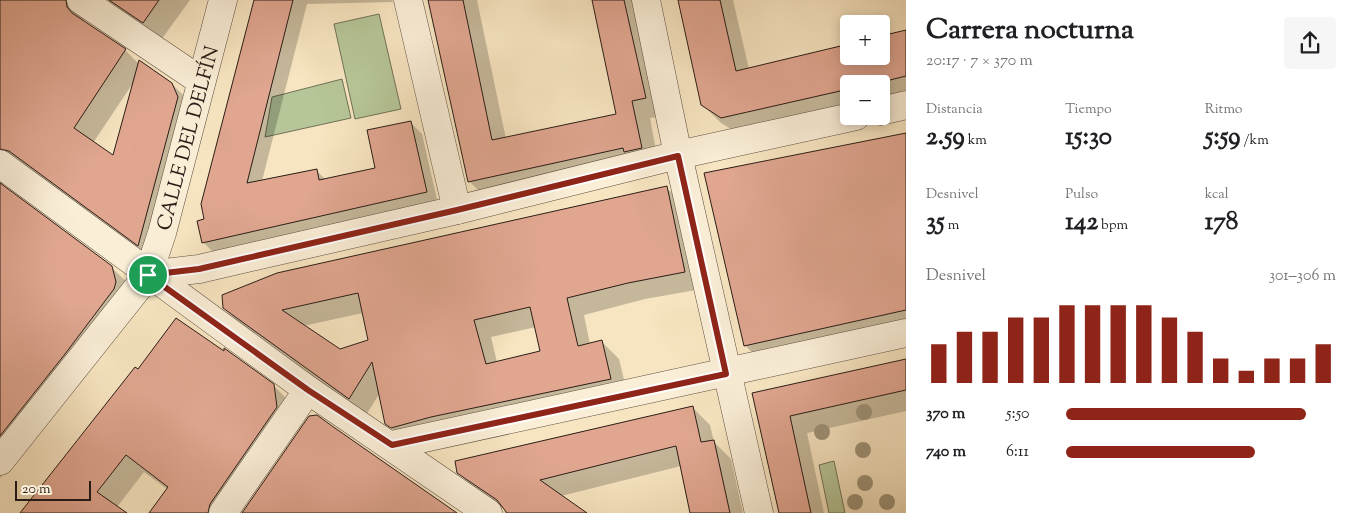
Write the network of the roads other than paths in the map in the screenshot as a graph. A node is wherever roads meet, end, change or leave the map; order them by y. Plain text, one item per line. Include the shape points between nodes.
1 (81, 0) edge
2 (223, 0) edge
3 (408, 0) edge
4 (646, 0) edge
5 (201, 81) junction
6 (906, 105) edge
7 (890, 109) edge
8 (840, 120) edge
9 (678, 156) junction
10 (0, 164) edge
11 (457, 210) junction
12 (148, 275) junction
13 (906, 333) edge
14 (726, 374) junction
15 (308, 390) junction
16 (392, 445) junction
17 (0, 461) edge
18 (473, 509) edge
19 (224, 513) edge
20 (759, 513) edge

1 - 5 street
2 - 5 street, CALLE DEL DELFÍN
3 - 11 street
4 - 9 street
5 - 12 street, CALLE DEL DELFÍN
6 - 7 street
8 - 9 street
9 - 11 street
9 - 14 street
10 - 12 street
11 - 12 street via 199,269
12 - 15 street
12 - 17 street
13 - 14 street
14 - 16 street
14 - 20 street
15 - 16 street
15 - 19 street
16 - 18 street

